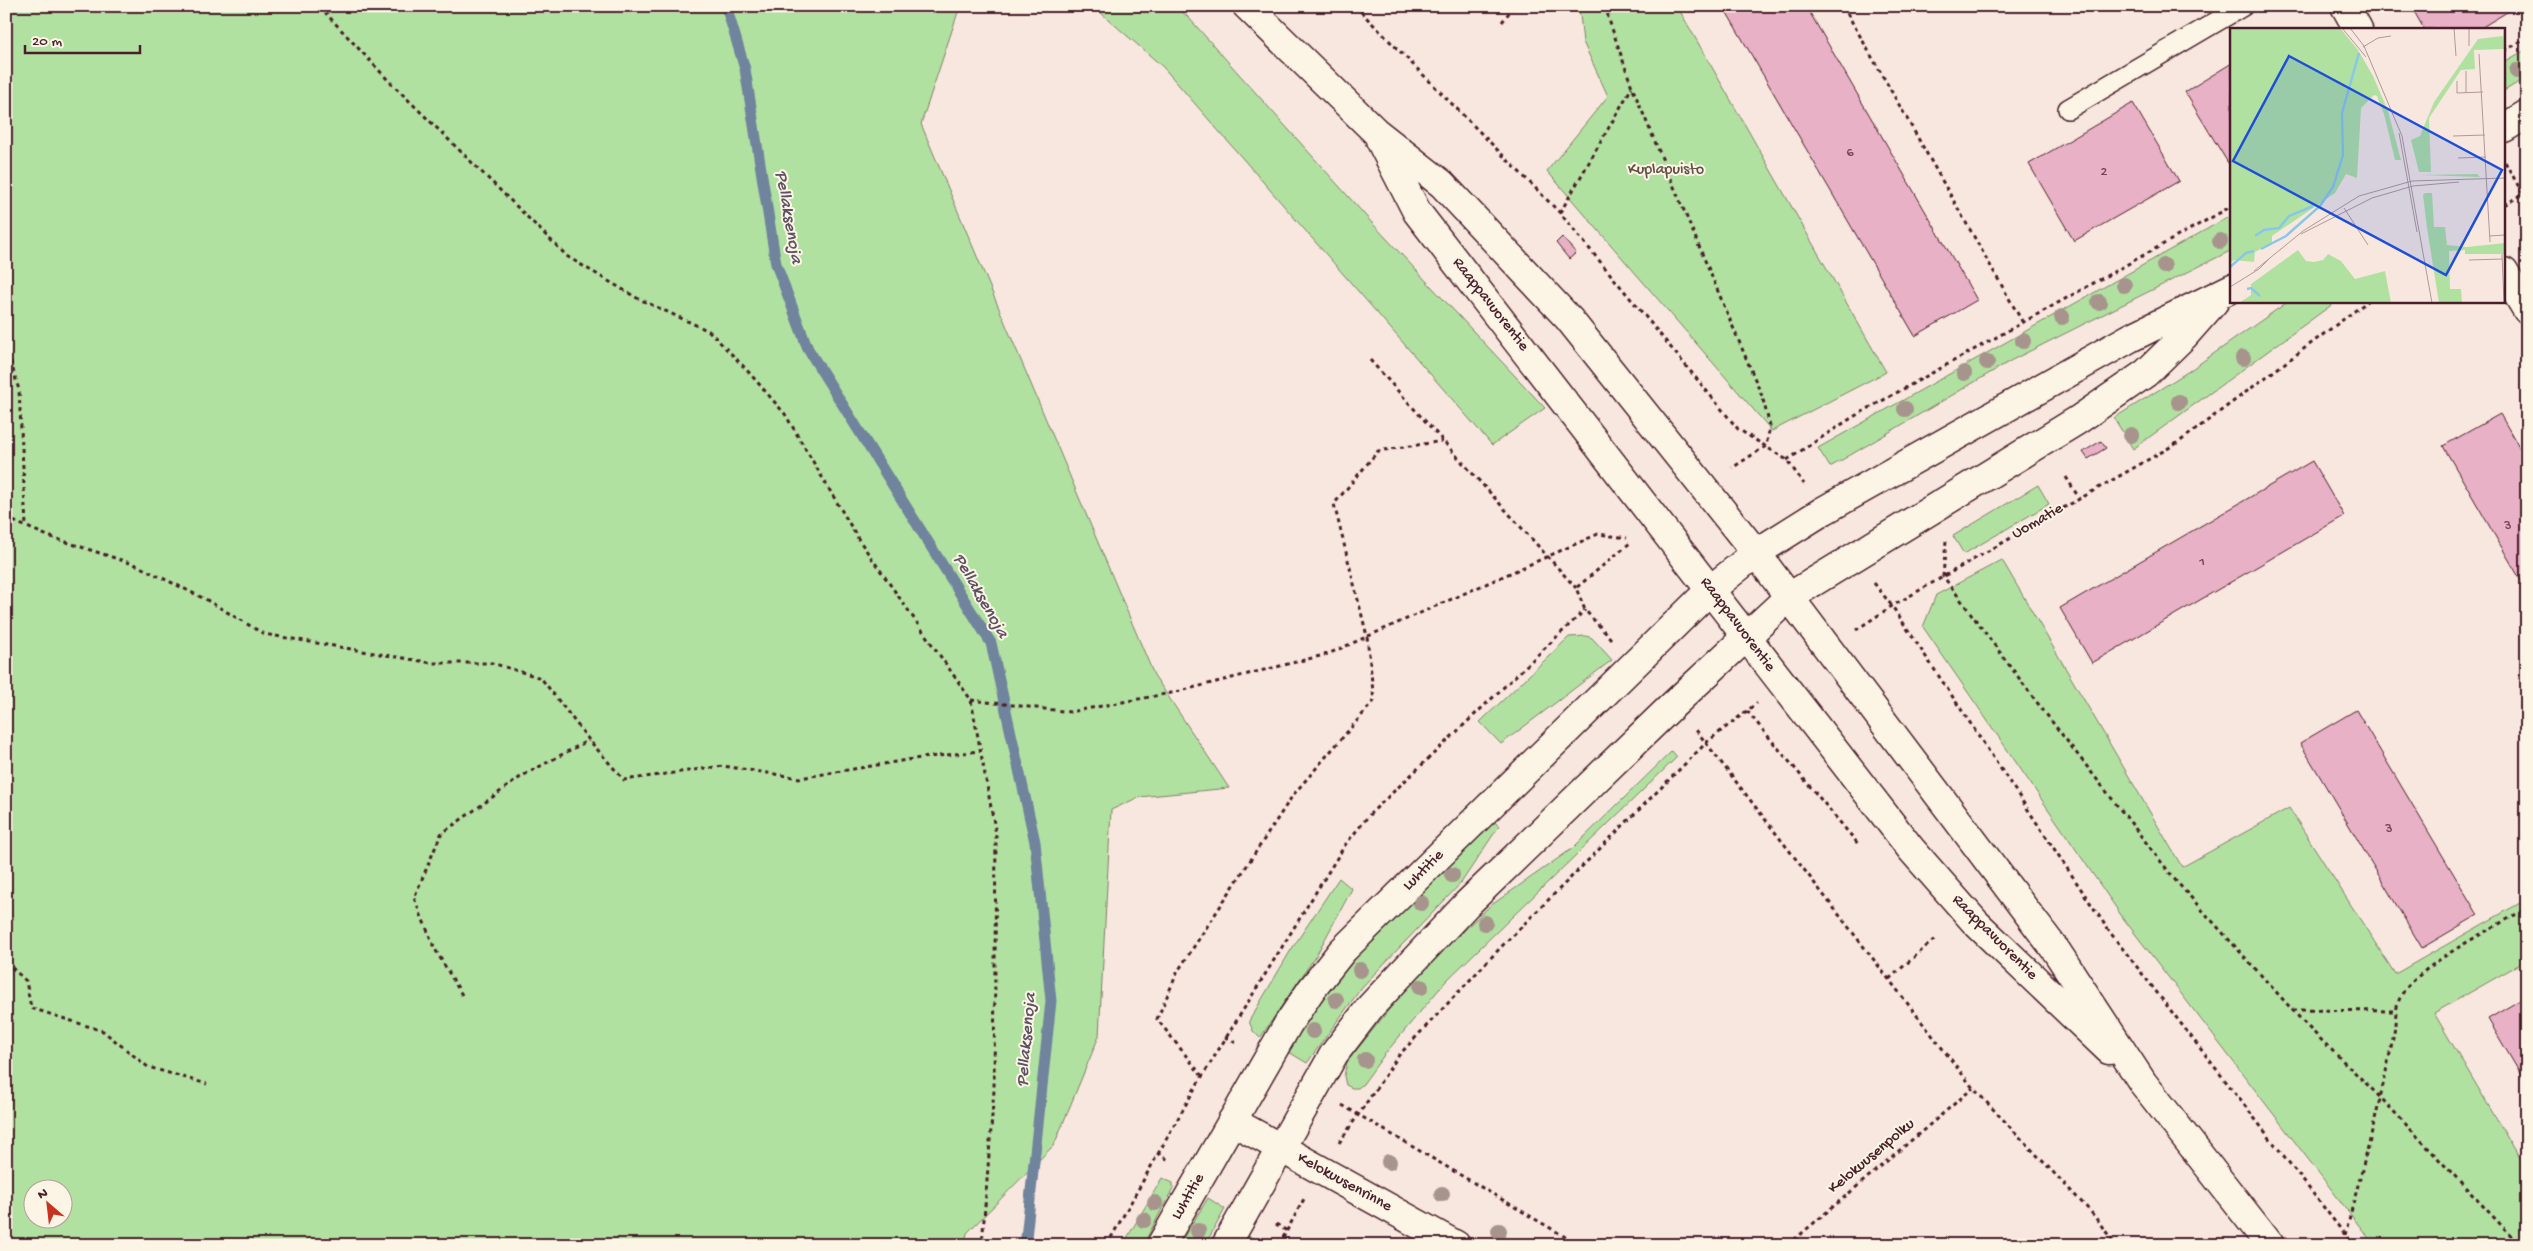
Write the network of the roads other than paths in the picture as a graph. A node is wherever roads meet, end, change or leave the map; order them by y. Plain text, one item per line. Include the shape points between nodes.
1 (1247, 6) edge
2 (2243, 6) edge
3 (2345, 6) edge
4 (2357, 28) edge
5 (2068, 109) dead end
6 (2527, 114) edge
7 (2506, 127) edge
8 (1376, 132) junction
9 (2506, 275) edge
10 (2226, 292) edge
11 (2527, 310) edge
12 (1756, 553) junction
13 (1710, 590) junction
14 (1789, 597) junction
15 (1746, 636) junction
16 (2143, 1083) junction
17 (1232, 1121) junction
18 (1280, 1148) junction
19 (1161, 1245) edge
20 (1226, 1245) edge
21 (1456, 1245) edge
22 (2270, 1245) edge

1 - 8 street, Raappavuorentie
2 - 5 lane
3 - 4 street
6 - 7 street
8 - 12 street, Raappavuorentie via 1442,184 1532,277 1705,486
8 - 13 street, Raappavuorentie via 1417,212
9 - 11 street
10 - 12 street via 2130,338 1823,511
10 - 14 street via 2146,373 2078,420
12 - 13 street, Luhtitie
12 - 14 street, Raappavuorentie
13 - 15 street, Raappavuorentie
13 - 17 street, Luhtitie via 1342,952 1288,1024
14 - 15 street
14 - 16 street, Raappavuorentie via 2056,952
15 - 16 street, Raappavuorentie via 1911,849 1974,922
15 - 18 street via 1467,904 1371,1006 1334,1054
16 - 22 street, Raappavuorentie
17 - 18 street, Kelokuusenrinne
17 - 19 street, Luhtitie
18 - 20 street
18 - 21 street, Kelokuusenrinne

